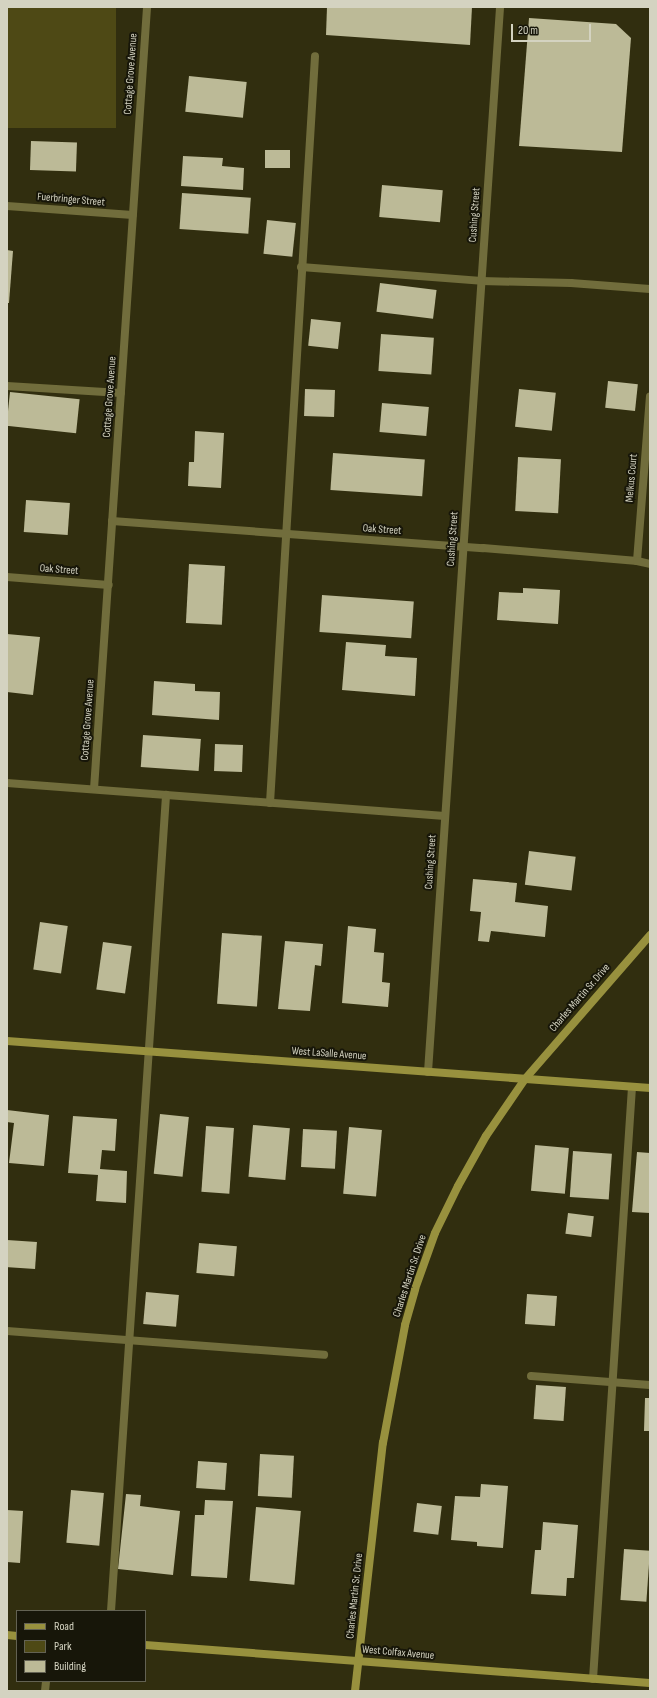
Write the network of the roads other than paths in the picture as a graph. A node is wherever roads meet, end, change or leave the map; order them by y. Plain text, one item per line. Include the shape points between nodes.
1 (146, 7) edge
2 (500, 7) edge
3 (315, 56) dead end
4 (7, 206) edge
5 (134, 216) junction
6 (302, 267) junction
7 (481, 281) junction
8 (650, 289) edge
9 (7, 386) edge
10 (121, 393) junction
11 (650, 397) edge
12 (112, 521) junction
13 (284, 534) junction
14 (463, 547) junction
15 (637, 561) junction
16 (650, 564) edge
17 (7, 577) edge
18 (109, 585) junction
19 (7, 783) edge
20 (94, 789) junction
21 (166, 795) junction
22 (270, 803) junction
23 (445, 816) junction
24 (650, 934) edge
25 (7, 1041) edge
26 (150, 1051) junction
27 (428, 1072) junction
28 (525, 1079) junction
29 (632, 1087) junction
30 (650, 1088) edge
31 (7, 1331) edge
32 (130, 1340) junction
33 (324, 1355) dead end
34 (531, 1376) dead end
35 (612, 1382) junction
36 (650, 1385) edge
37 (111, 1610) edge
38 (146, 1645) edge
39 (360, 1661) junction
40 (592, 1679) junction
41 (650, 1683) edge
42 (355, 1691) edge

1 - 5 street, Cottage Grove Avenue
2 - 7 street, Cushing Street
3 - 6 street
4 - 5 street, Fuerbringer Street
5 - 10 street, Cottage Grove Avenue
6 - 7 street
6 - 13 street
7 - 8 street via 571,283
7 - 14 street, Cushing Street
9 - 10 street
10 - 12 street, Cottage Grove Avenue
11 - 15 street, Melkus Court
12 - 13 street, Oak Street
12 - 18 street, Cottage Grove Avenue
13 - 14 street, Oak Street
13 - 22 street
14 - 15 street, Oak Street
14 - 23 street, Cushing Street
15 - 16 street, Oak Street
17 - 18 street, Oak Street
18 - 20 street, Cottage Grove Avenue
19 - 20 street
20 - 21 street
21 - 22 street
21 - 26 street
22 - 23 street
23 - 27 street, Cushing Street
24 - 28 street, Charles Martin Sr. Drive
25 - 26 street, West LaSalle Avenue
26 - 27 street, West LaSalle Avenue
26 - 32 street
27 - 28 street, West LaSalle Avenue
28 - 29 street, West LaSalle Avenue
28 - 39 street, Charles Martin Sr. Drive via 486,1136 458,1186 435,1233 415,1289 405,1325 383,1443
29 - 30 street, West LaSalle Avenue
29 - 35 street
31 - 32 street
32 - 33 street
32 - 37 street
34 - 35 street
35 - 36 street
35 - 40 street
38 - 39 street, West Colfax Avenue
39 - 40 street, West Colfax Avenue
39 - 42 street, Charles Martin Sr. Drive
40 - 41 street, West Colfax Avenue

